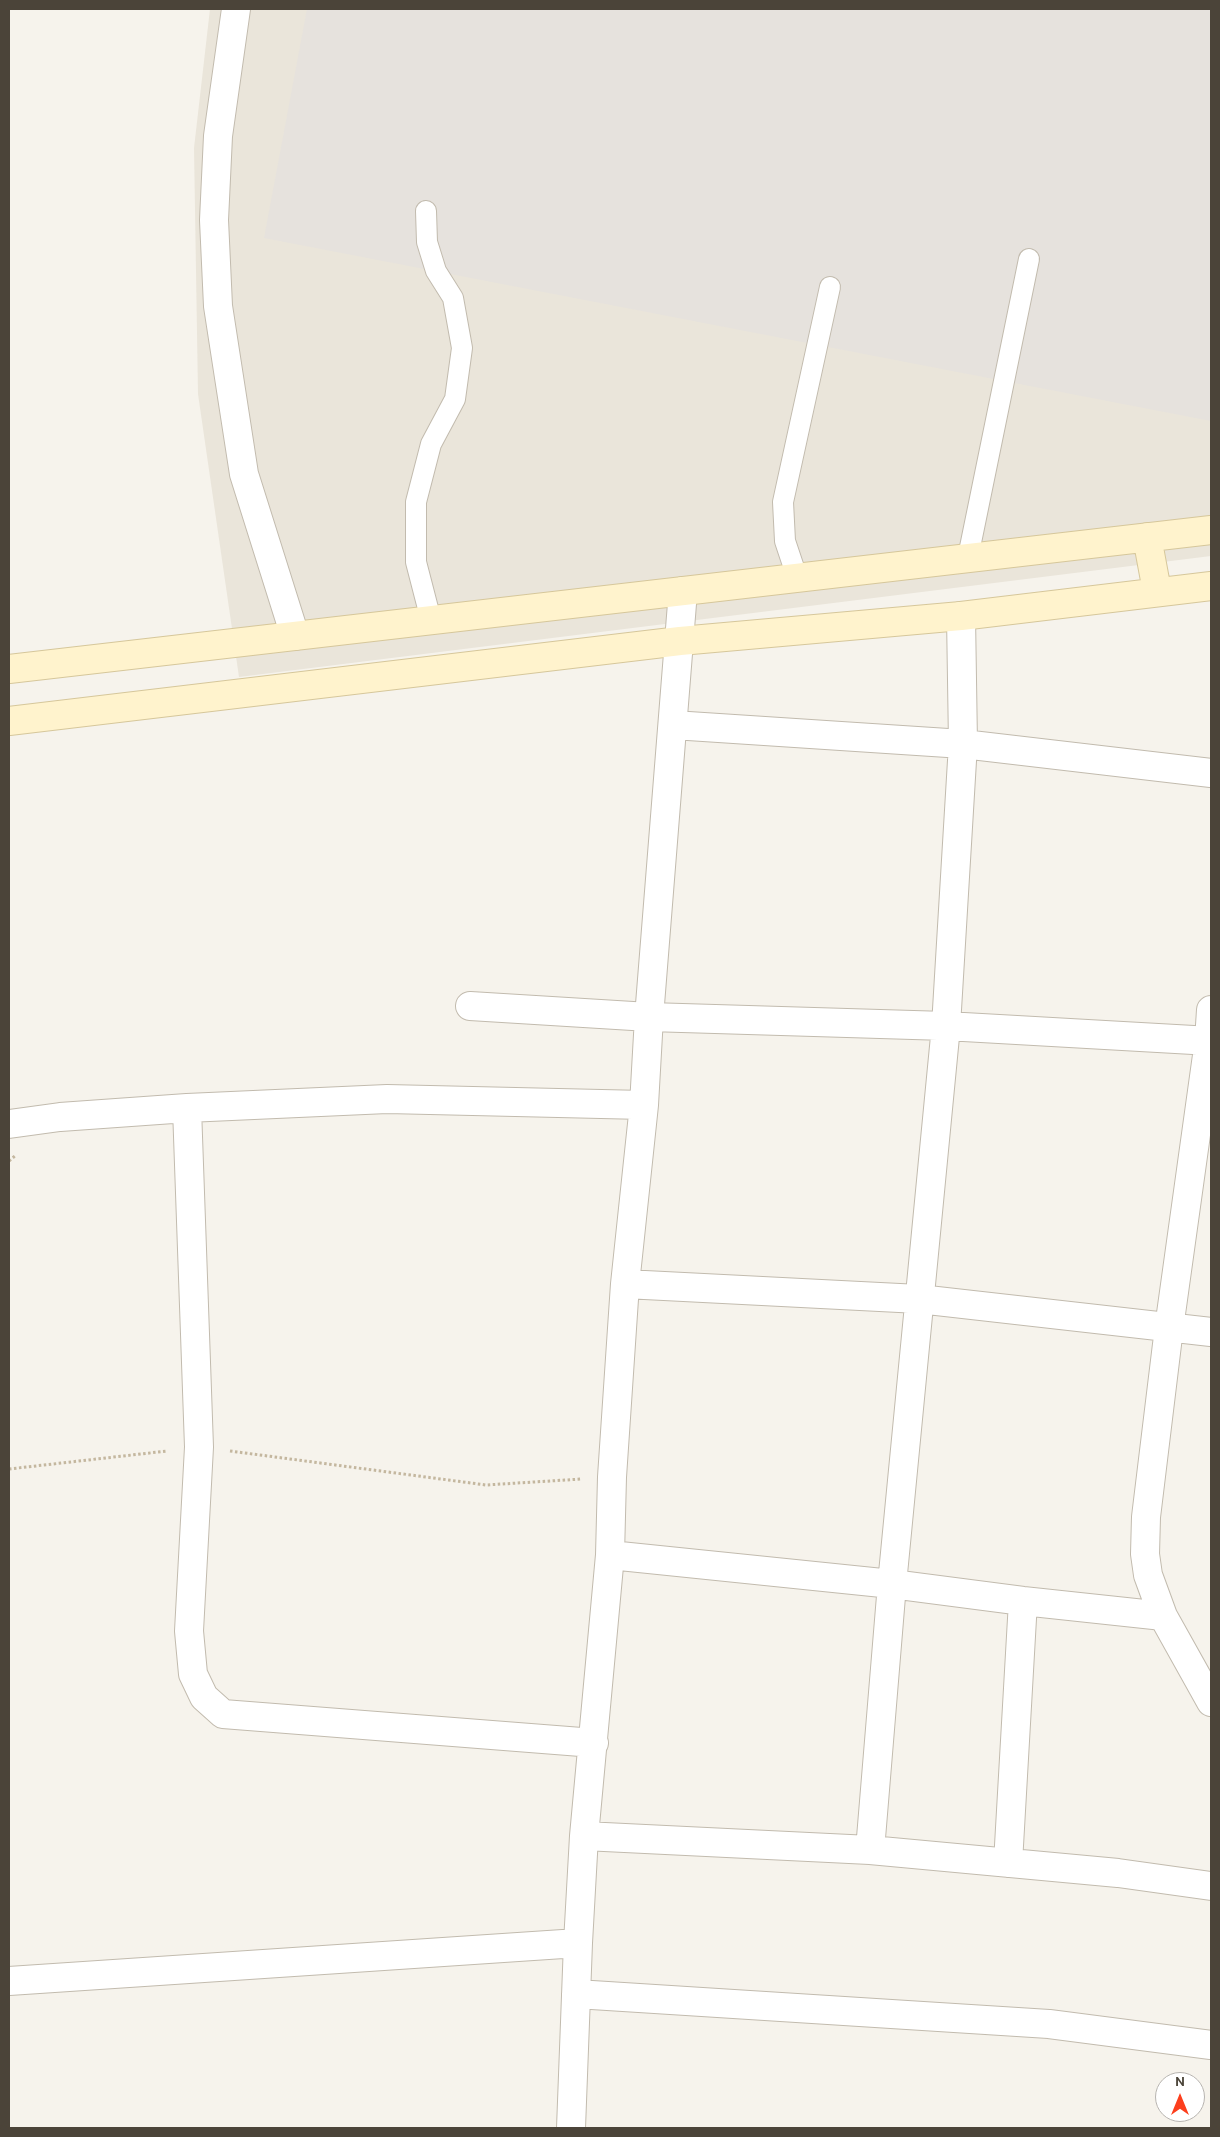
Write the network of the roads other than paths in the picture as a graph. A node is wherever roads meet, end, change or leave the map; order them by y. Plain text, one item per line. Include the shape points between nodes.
1 (236, 9) edge
2 (426, 211) dead end
3 (1029, 259) dead end
4 (830, 287) dead end
5 (1211, 530) edge
6 (1147, 537) junction
7 (968, 557) junction
8 (797, 577) junction
9 (1211, 586) edge
10 (683, 591) junction
11 (1157, 591) junction
12 (961, 616) junction
13 (431, 620) junction
14 (295, 636) junction
15 (680, 641) junction
16 (9, 669) edge
17 (9, 721) edge
18 (673, 725) junction
19 (963, 744) junction
20 (1211, 773) edge
21 (470, 1006) dead end
22 (1211, 1010) edge
23 (649, 1017) junction
24 (946, 1026) junction
25 (1210, 1041) edge
26 (644, 1105) junction
27 (187, 1108) junction
28 (9, 1124) edge
29 (625, 1284) junction
30 (919, 1300) junction
31 (1169, 1328) junction
32 (1211, 1332) edge
33 (610, 1555) junction
34 (892, 1584) junction
35 (1023, 1601) junction
36 (1163, 1616) junction
37 (1211, 1702) edge
38 (594, 1743) junction
39 (584, 1836) junction
40 (870, 1850) junction
41 (1008, 1863) junction
42 (1211, 1886) edge
43 (578, 1943) junction
44 (9, 1981) edge
45 (576, 1994) junction
46 (1211, 2044) edge
47 (571, 2128) edge

1 - 14 street via 218,136 214,220 218,306 244,474
2 - 13 lane via 427,242 436,271 452,298 462,348 454,399 431,444 416,502 416,562
3 - 7 lane
4 - 8 lane via 783,502 785,540
5 - 6 main road
6 - 7 main road
6 - 11 main road
7 - 8 main road
8 - 10 main road
9 - 11 main road
10 - 13 main road
10 - 15 street
11 - 12 main road
12 - 15 main road
12 - 19 street
13 - 14 main road
14 - 16 main road
15 - 17 main road
15 - 18 street
18 - 19 street
18 - 23 street
19 - 20 street
19 - 24 street
21 - 23 street
22 - 25 street
23 - 24 street
23 - 26 street
24 - 25 street
24 - 30 street
25 - 31 street
26 - 27 street via 387,1099
26 - 29 street
27 - 28 street
27 - 38 street via 199,1447 189,1631 193,1674 204,1697 224,1714
29 - 30 street
29 - 33 street
30 - 31 street
30 - 34 street
31 - 32 street
31 - 36 street via 1146,1517 1145,1554 1148,1575
33 - 34 street
33 - 38 street
34 - 35 street
34 - 40 street
35 - 36 street
35 - 41 street
36 - 37 street
38 - 39 street
39 - 40 street
39 - 43 street
40 - 41 street
41 - 42 street via 1118,1872
43 - 44 street
43 - 45 street
45 - 46 street via 1049,2024
45 - 47 street

